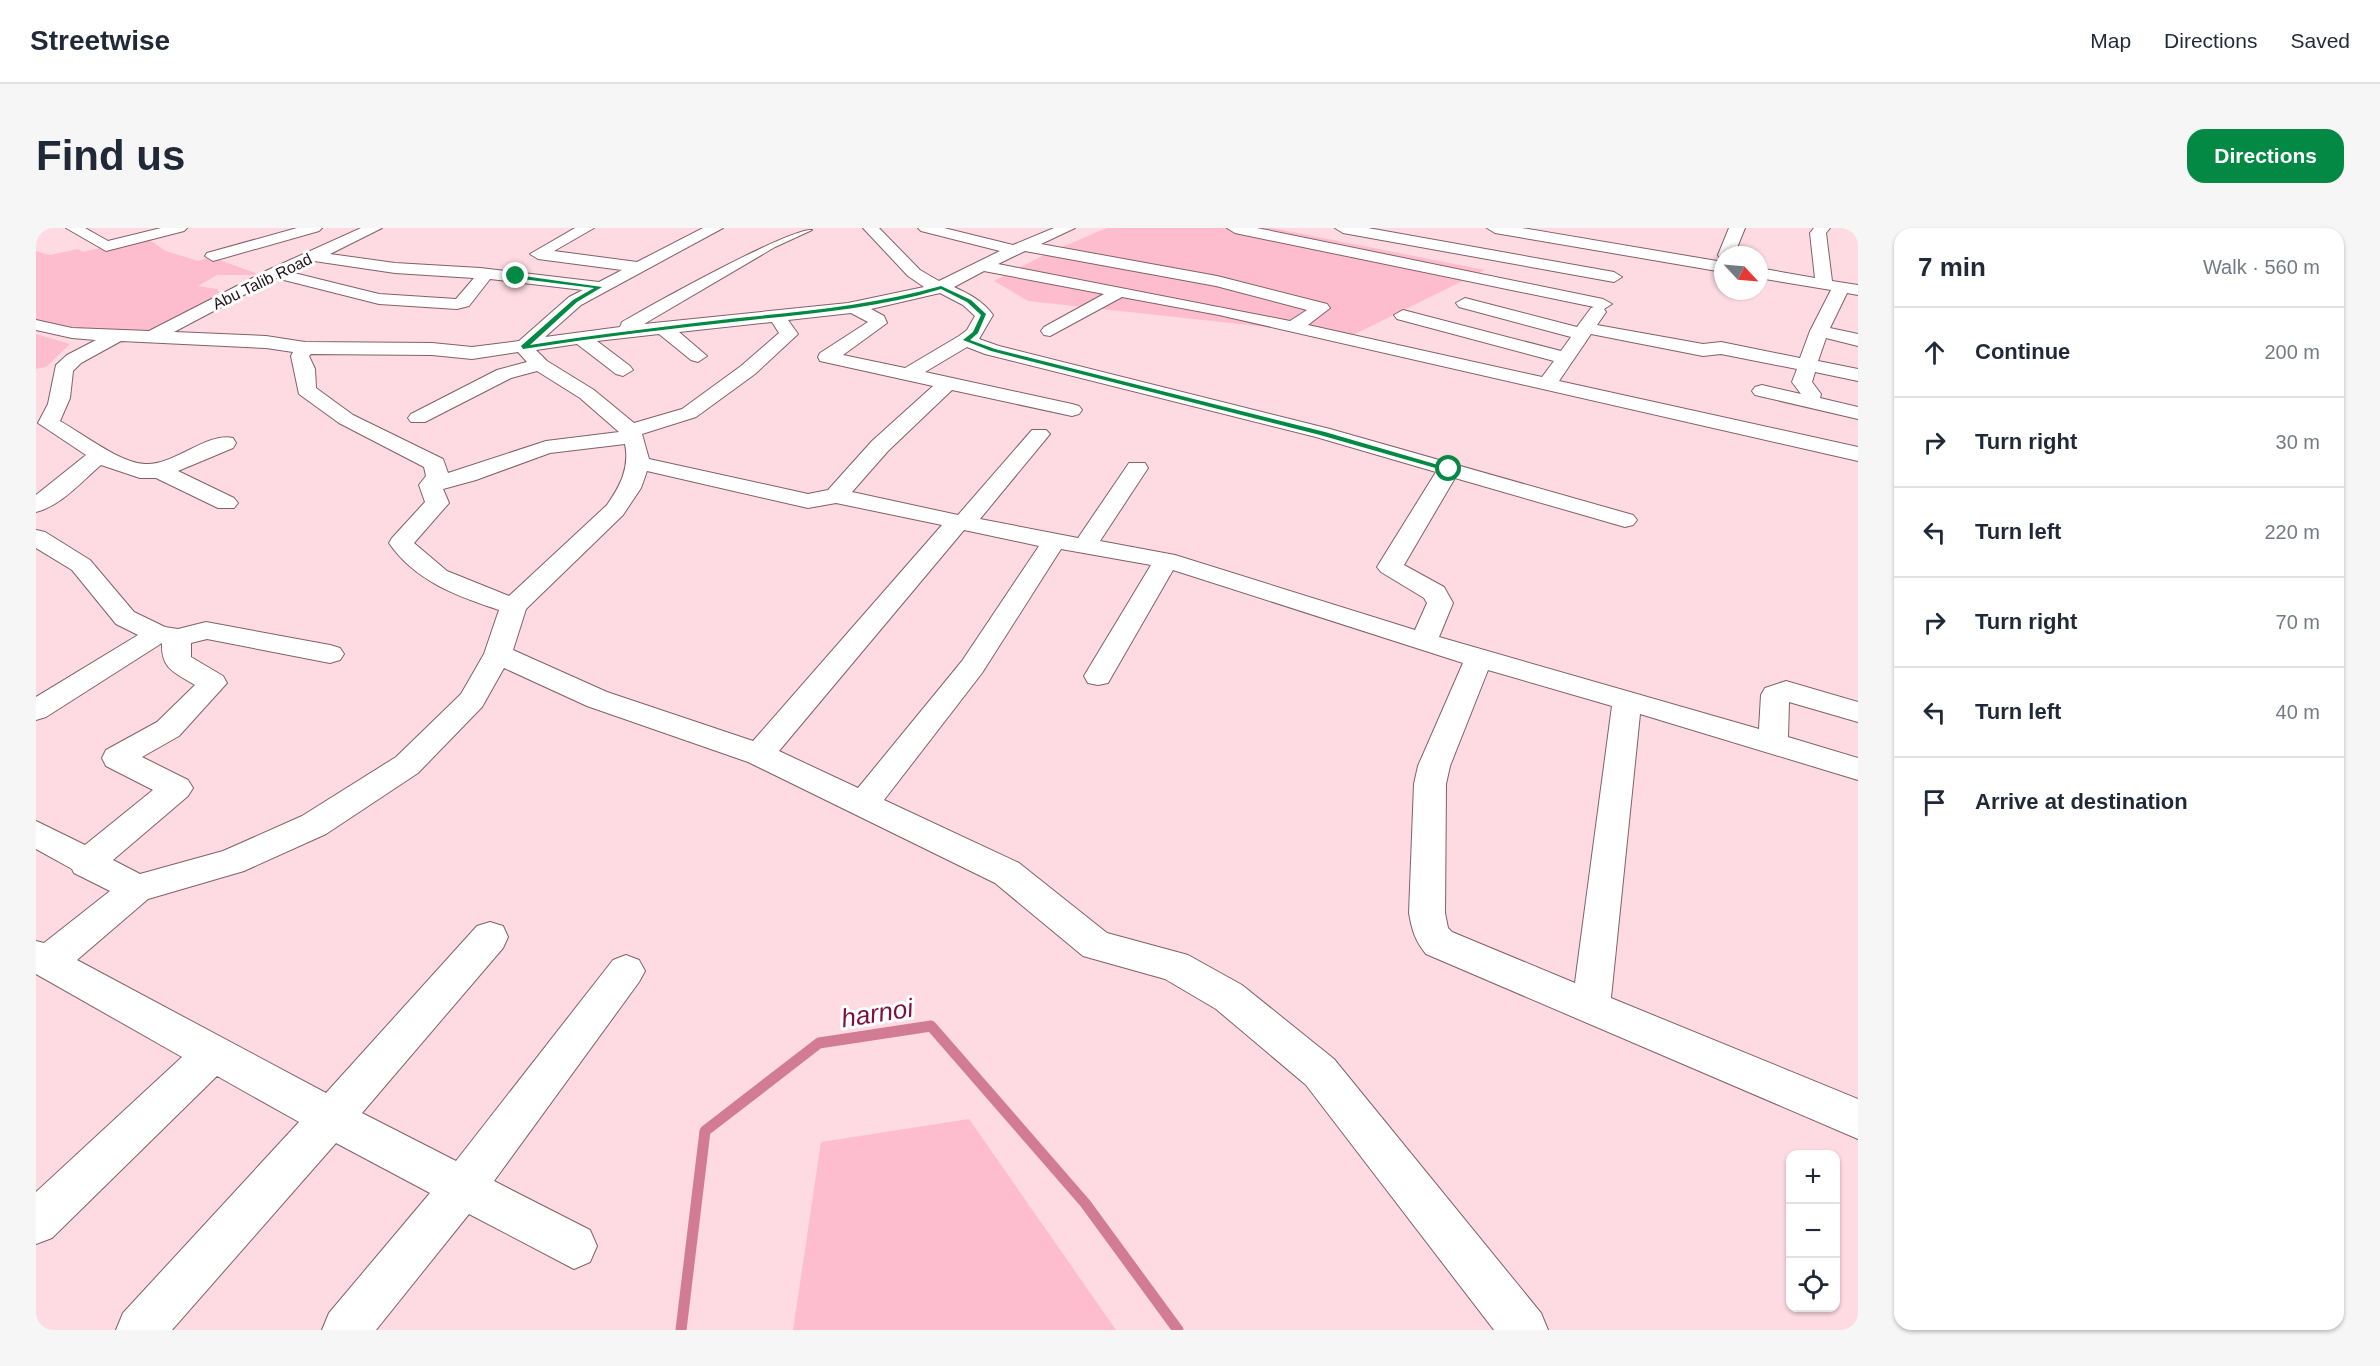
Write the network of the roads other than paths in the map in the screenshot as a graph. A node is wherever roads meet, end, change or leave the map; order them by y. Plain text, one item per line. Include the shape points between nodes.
1 (74, 228) edge
2 (177, 228) edge
3 (314, 228) edge
4 (334, 228) edge
5 (374, 228) edge
6 (586, 228) edge
7 (686, 228) edge
8 (871, 228) edge
9 (1020, 228) edge
10 (1235, 228) edge
11 (1343, 228) edge
12 (1495, 228) edge
13 (1737, 228) edge
14 (1822, 228) edge
15 (919, 229) edge
16 (712, 230) edge
17 (804, 230) dead end
18 (1060, 231) edge
19 (352, 237) junction
20 (1544, 237) junction
21 (1627, 243) junction
22 (1730, 246) edge
23 (1019, 248) junction
24 (213, 256) dead end
25 (314, 256) junction
26 (1714, 261) edge
27 (1531, 262) junction
28 (982, 266) junction
29 (636, 267) junction
30 (274, 273) junction
31 (486, 274) junction
32 (1768, 275) edge
33 (1614, 278) junction
34 (599, 287) junction
35 (1841, 287) edge
36 (940, 288) junction
37 (1119, 292) junction
38 (1465, 303) dead end
39 (1603, 304) junction
40 (853, 307) junction
41 (776, 315) junction
42 (1403, 315) dead end
43 (1848, 319) dead end
44 (1823, 323) junction
45 (36, 325) edge
46 (1294, 326) junction
47 (663, 328) junction
48 (1050, 331) dead end
49 (1584, 331) junction
50 (614, 333) junction
51 (118, 335) junction
52 (152, 336) junction
53 (583, 339) junction
54 (966, 340) junction
55 (1858, 340) edge
56 (523, 347) junction
57 (305, 348) junction
58 (698, 356) dead end
59 (540, 365) junction
60 (1806, 366) junction
61 (1557, 369) junction
62 (623, 370) dead end
63 (1582, 372) dead end
64 (909, 374) junction
65 (1858, 375) edge
66 (947, 384) junction
67 (1762, 391) dead end
68 (1809, 401) junction
69 (1072, 411) dead end
70 (1858, 413) edge
71 (418, 418) dead end
72 (42, 421) edge
73 (631, 434) junction
74 (1039, 434) dead end
75 (225, 443) dead end
76 (1858, 454) edge
77 (98, 456) junction
78 (639, 463) junction
79 (1137, 468) dead end
80 (1449, 469) junction
81 (160, 471) junction
82 (430, 485) junction
83 (836, 496) junction
84 (226, 503) dead end
85 (36, 505) edge
86 (1625, 520) dead end
87 (961, 522) junction
88 (36, 537) edge
89 (1054, 541) junction
90 (1084, 547) junction
91 (1166, 560) junction
92 (514, 606) junction
93 (169, 636) junction
94 (1423, 642) junction
95 (330, 654) dead end
96 (498, 654) junction
97 (1479, 659) junction
98 (1098, 676) dead end
99 (1626, 700) junction
100 (36, 710) edge
101 (1858, 712) edge
102 (1773, 743) junction
103 (759, 754) junction
104 (1858, 769) edge
105 (1858, 779) edge
106 (862, 804) junction
107 (36, 834) edge
108 (87, 864) junction
109 (137, 889) junction
110 (490, 937) dead end
111 (42, 959) edge
112 (626, 971) dead end
113 (1591, 1006) junction
114 (213, 1054) junction
115 (331, 1118) junction
116 (1858, 1119) edge
117 (463, 1187) junction
118 (36, 1222) edge
119 (574, 1246) dead end
120 (140, 1330) edge
121 (346, 1330) edge
122 (1524, 1330) edge

1 - 2 street via 106,246
3 - 24 street
4 - 19 street
5 - 19 street, Abu Talib Road
6 - 29 street via 538,254
7 - 16 street
8 - 36 street via 914,273
9 - 18 street
10 - 39 street
11 - 27 street
12 - 20 street
13 - 22 street
14 - 35 street via 1818,233
15 - 23 street
16 - 29 street
17 - 50 street via 770,244
18 - 23 street
19 - 25 street, Abu Talib Road
20 - 21 street
20 - 27 street
21 - 26 street
21 - 33 street
23 - 28 street
23 - 46 street via 1217,281 1321,308
25 - 30 street, Abu Talib Road
25 - 31 street via 395,268
27 - 33 street
28 - 36 street
28 - 37 street
29 - 34 street
30 - 31 street via 379,298 457,304
30 - 52 street, Abu Talib Road
31 - 34 street
32 - 35 street
33 - 39 street
34 - 56 street via 575,301
35 - 44 street
36 - 40 street
36 - 54 street via 969,301 984,315 975,333
37 - 46 street
37 - 48 street
38 - 49 street
39 - 49 street
40 - 41 street
40 - 64 street via 878,323 827,357
41 - 47 street
41 - 73 street via 789,333 740,376 689,413
42 - 61 street
43 - 44 street
44 - 55 street
44 - 60 street
45 - 51 street via 72,333
46 - 61 street via 1423,357
47 - 50 street
47 - 58 street
49 - 60 street via 1703,350 1721,348
49 - 61 street
50 - 53 street
51 - 52 street
51 - 72 street via 54,372 60,400
52 - 57 street
53 - 56 street
53 - 62 street
54 - 64 street
54 - 80 street
56 - 57 street via 472,353
56 - 59 street
57 - 82 street via 300,356 306,390 346,419 435,464 437,477
59 - 71 street via 504,374
59 - 73 street via 587,394
60 - 65 street
60 - 68 street via 1802,382 1810,394
61 - 63 street
61 - 76 street
64 - 66 street
66 - 69 street
66 - 83 street via 880,446
67 - 68 street
68 - 70 street
72 - 77 street via 94,449
73 - 78 street
73 - 82 street via 546,447 468,476
74 - 87 street
75 - 81 street
77 - 81 street via 140,471
77 - 85 street
78 - 83 street via 808,501
78 - 92 street via 630,488 615,510
79 - 90 street
80 - 86 street
80 - 94 street via 1390,567 1435,593 1440,603
81 - 84 street
82 - 92 street via 437,503 401,543 413,558 451,585
83 - 87 street
87 - 89 street
87 - 103 street
88 - 93 street via 81,565 125,618
89 - 90 street
89 - 106 street via 972,667
90 - 91 street
91 - 94 street
91 - 98 street
92 - 96 street
93 - 95 street via 206,630
93 - 100 street
93 - 108 street via 178,662 213,683 168,729 117,758 177,788
94 - 97 street
96 - 103 street via 597,699
96 - 109 street via 472,700 407,765 314,825 232,862
97 - 99 street
97 - 113 street via 1430,784 1431,934 1440,943
99 - 102 street
99 - 113 street
101 - 102 street via 1801,694 1786,691 1775,695
102 - 104 street
103 - 106 street
104 - 105 street
106 - 122 street via 1007,873 1096,945 1175,966 1228,997 1320,1071
107 - 108 street
108 - 109 street
109 - 111 street
110 - 115 street
111 - 114 street
112 - 117 street
113 - 116 street
114 - 115 street
114 - 118 street
115 - 117 street
115 - 120 street
117 - 119 street
117 - 121 street

